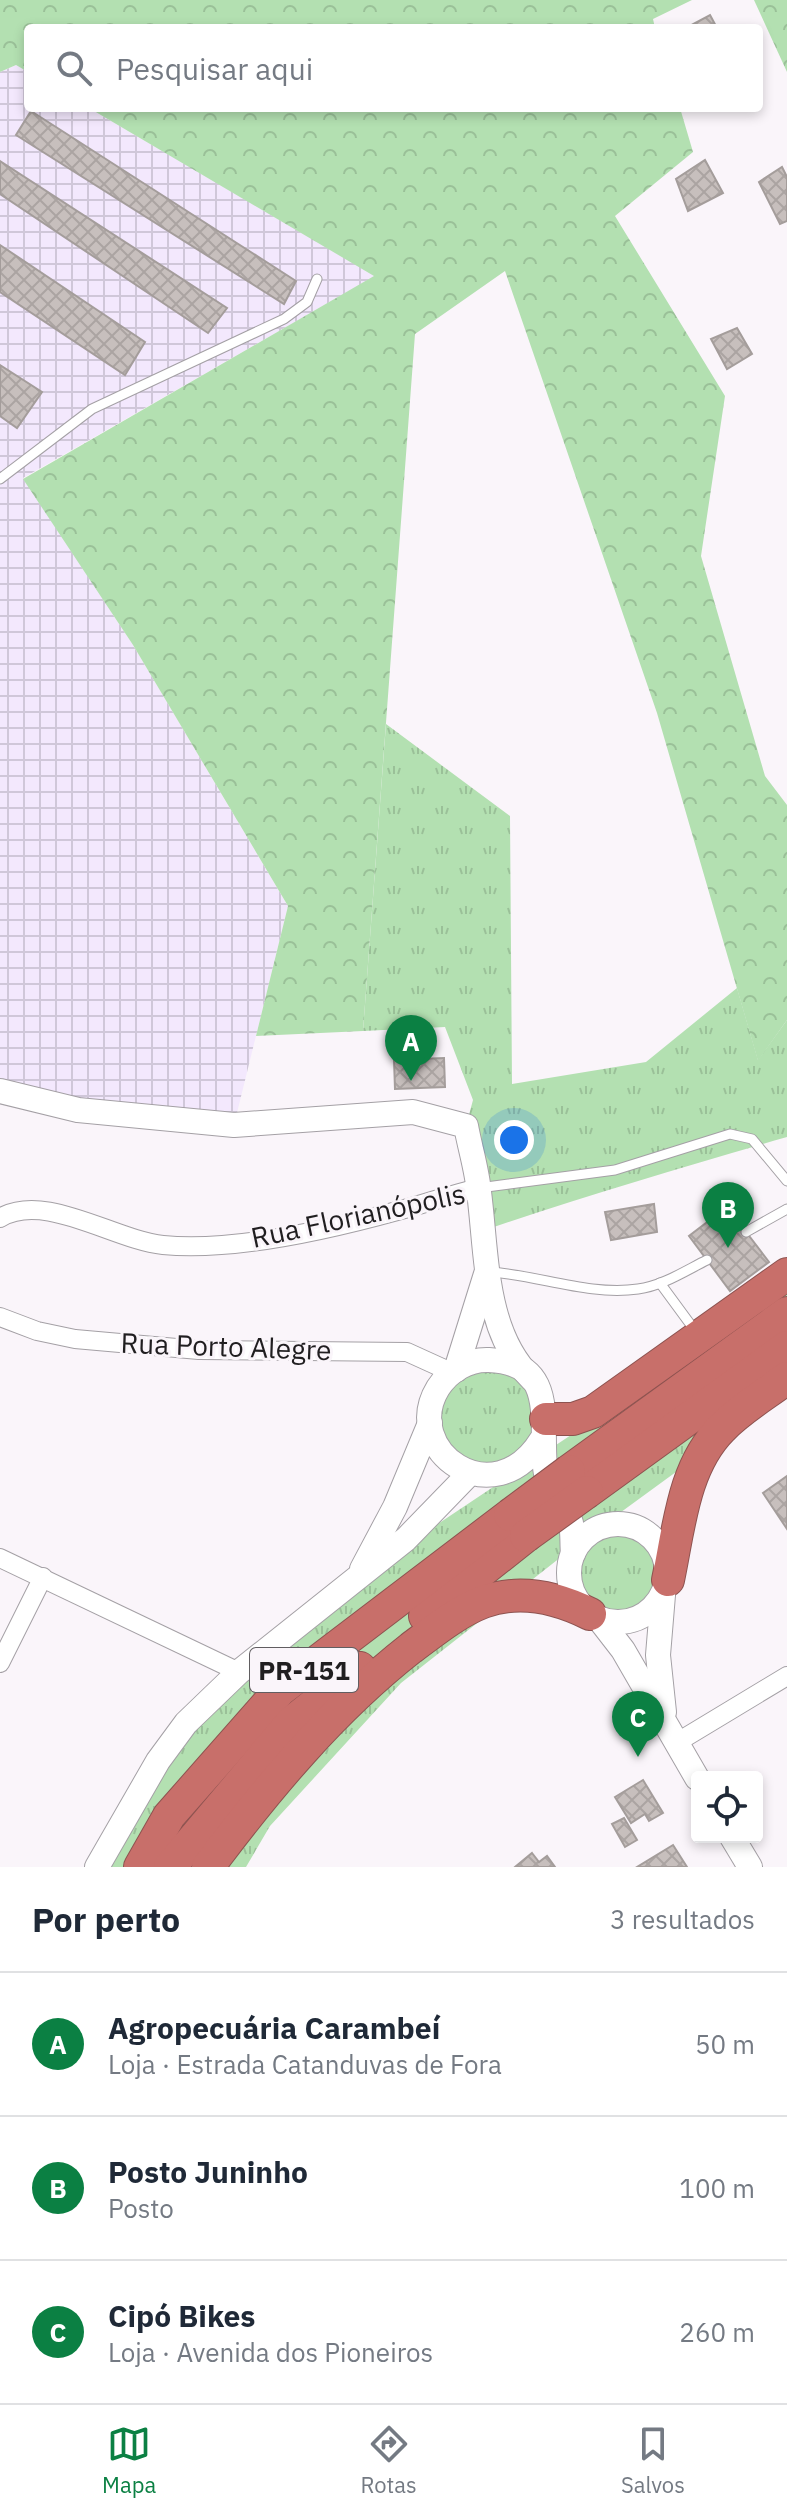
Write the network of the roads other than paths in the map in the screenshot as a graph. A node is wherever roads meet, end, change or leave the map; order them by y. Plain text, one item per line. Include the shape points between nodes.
1 (317, 279) dead end
2 (0, 479) edge
3 (0, 1091) edge
4 (787, 1181) edge
5 (479, 1188) junction
6 (787, 1209) edge
7 (2, 1216) edge
8 (746, 1232) dead end
9 (707, 1260) dead end
10 (487, 1272) junction
11 (787, 1274) edge
12 (660, 1283) junction
13 (787, 1313) edge
14 (0, 1317) edge
15 (700, 1337) junction
16 (787, 1347) edge
17 (454, 1371) junction
18 (787, 1378) edge
19 (532, 1379) junction
20 (430, 1423) junction
21 (544, 1429) junction
22 (470, 1473) junction
23 (499, 1475) junction
24 (569, 1484) junction
25 (571, 1521) junction
26 (619, 1524) junction
27 (518, 1525) junction
28 (573, 1554) junction
29 (0, 1558) edge
30 (43, 1577) junction
31 (357, 1578) junction
32 (666, 1587) junction
33 (594, 1616) junction
34 (0, 1663) edge
35 (239, 1672) junction
36 (787, 1676) edge
37 (664, 1718) junction
38 (676, 1743) junction
39 (693, 1771) edge
40 (736, 1843) edge
41 (97, 1867) edge
42 (140, 1867) edge
43 (170, 1867) edge
44 (208, 1867) edge
45 (750, 1867) edge

1 - 2 lane via 307,302 284,319 92,409
3 - 5 main road via 78,1110 234,1125 413,1112 466,1126
4 - 5 lane via 752,1139 730,1134 615,1170
5 - 7 street, Rua Florianópolis via 283,1236 216,1243 165,1245 129,1239 39,1210
5 - 10 main road
6 - 8 lane
9 - 12 lane
10 - 12 lane via 589,1288 637,1289
10 - 17 main road
10 - 19 main road via 511,1353
11 - 15 highway
12 - 15 lane
13 - 24 highway, PR-151
14 - 17 street, Rua Porto Alegre via 75,1339 199,1350 407,1352
15 - 21 highway via 593,1412
16 - 24 highway, PR-151
17 - 19 main road via 481,1360 499,1361
17 - 20 main road via 437,1390
18 - 32 highway via 723,1426 704,1449 685,1501
19 - 21 main road via 540,1391
20 - 22 main road via 443,1454
20 - 31 main road via 395,1507
21 - 23 main road via 532,1456
21 - 24 main road
22 - 23 main road
22 - 31 main road via 406,1539
23 - 24 main road
24 - 25 main road
24 - 27 highway, PR-151, bridge
25 - 26 main road
25 - 28 main road
26 - 28 main road via 597,1528
26 - 32 main road via 641,1529 655,1540 667,1564
27 - 42 highway, PR-151 via 280,1690 169,1816
27 - 43 highway, PR-151 via 292,1722
28 - 33 main road via 570,1585 577,1601
29 - 30 street
30 - 34 street
30 - 35 street
31 - 35 main road
32 - 33 main road via 641,1618 619,1622
32 - 37 main road via 658,1655
33 - 37 main road via 613,1634
33 - 44 highway via 559,1601 525,1595 484,1602 458,1614 399,1658 314,1738
35 - 41 main road via 186,1723 158,1761
36 - 38 street
37 - 38 main road
38 - 39 main road
40 - 45 main road

